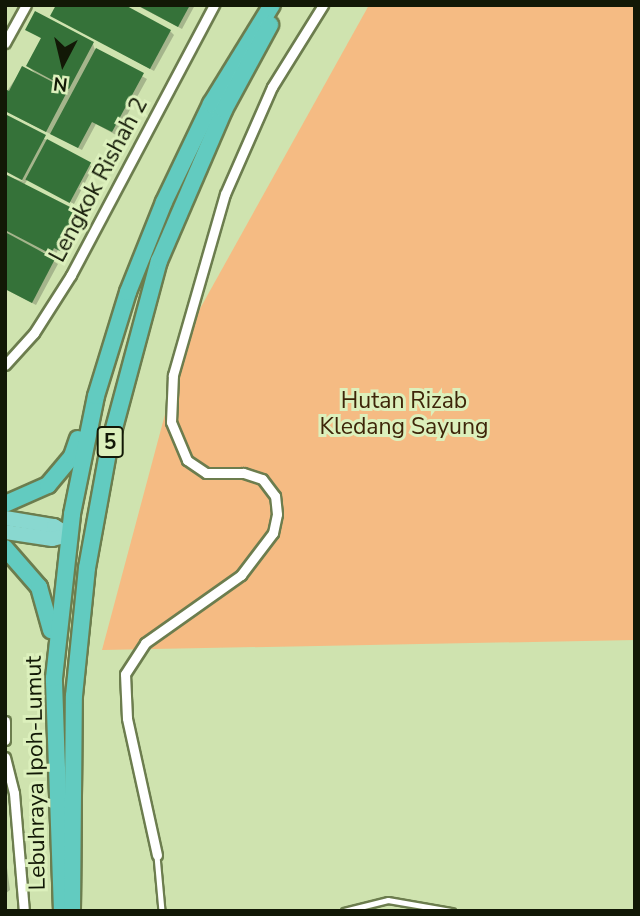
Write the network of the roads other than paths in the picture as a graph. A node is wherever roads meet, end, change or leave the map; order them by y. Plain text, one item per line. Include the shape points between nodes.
1 (26, 5) edge
2 (214, 5) edge
3 (272, 5) edge
4 (283, 5) edge
5 (323, 5) edge
6 (5, 43) edge
7 (159, 261) junction
8 (5, 365) edge
9 (102, 374) junction
10 (5, 504) edge
11 (5, 518) edge
12 (5, 532) edge
13 (69, 535) junction
14 (5, 548) edge
15 (54, 678) junction
16 (5, 721) edge
17 (72, 721) junction
18 (5, 740) edge
19 (5, 757) edge
20 (157, 855) joint
21 (24, 911) edge
22 (62, 911) edge
23 (72, 911) edge
24 (162, 911) edge
25 (344, 911) edge
26 (452, 911) edge

1 - 6 street
2 - 8 street, Lengkok Rishah 2 via 71,275 34,333
3 - 9 highway, Lebuhraya Ipoh-Lumut / 5 via 242,50 184,159 138,267
4 - 7 highway, Lebuhraya Ipoh-Lumut / 5 via 224,110
5 - 20 street via 272,87 229,185 173,375 171,422 187,460 206,473 243,473 262,480 275,496 277,514 273,533 241,576 145,643 125,674 127,718
7 - 13 highway via 118,370 83,523
7 - 17 highway, Lebuhraya Ipoh-Lumut / 5 via 101,480
9 - 10 highway via 65,467 48,485
9 - 13 highway, Lebuhraya Ipoh-Lumut / 5
11 - 13 main road via 54,526
12 - 13 main road via 52,539
13 - 15 highway, Lebuhraya Ipoh-Lumut / 5
13 - 17 highway via 79,560 71,637
14 - 15 highway via 30,572 45,599
15 - 22 highway, Lebuhraya Ipoh-Lumut / 5
16 - 18 street
17 - 23 highway, Lebuhraya Ipoh-Lumut / 5
19 - 21 street via 13,785
20 - 24 lane
25 - 26 lane via 388,900

